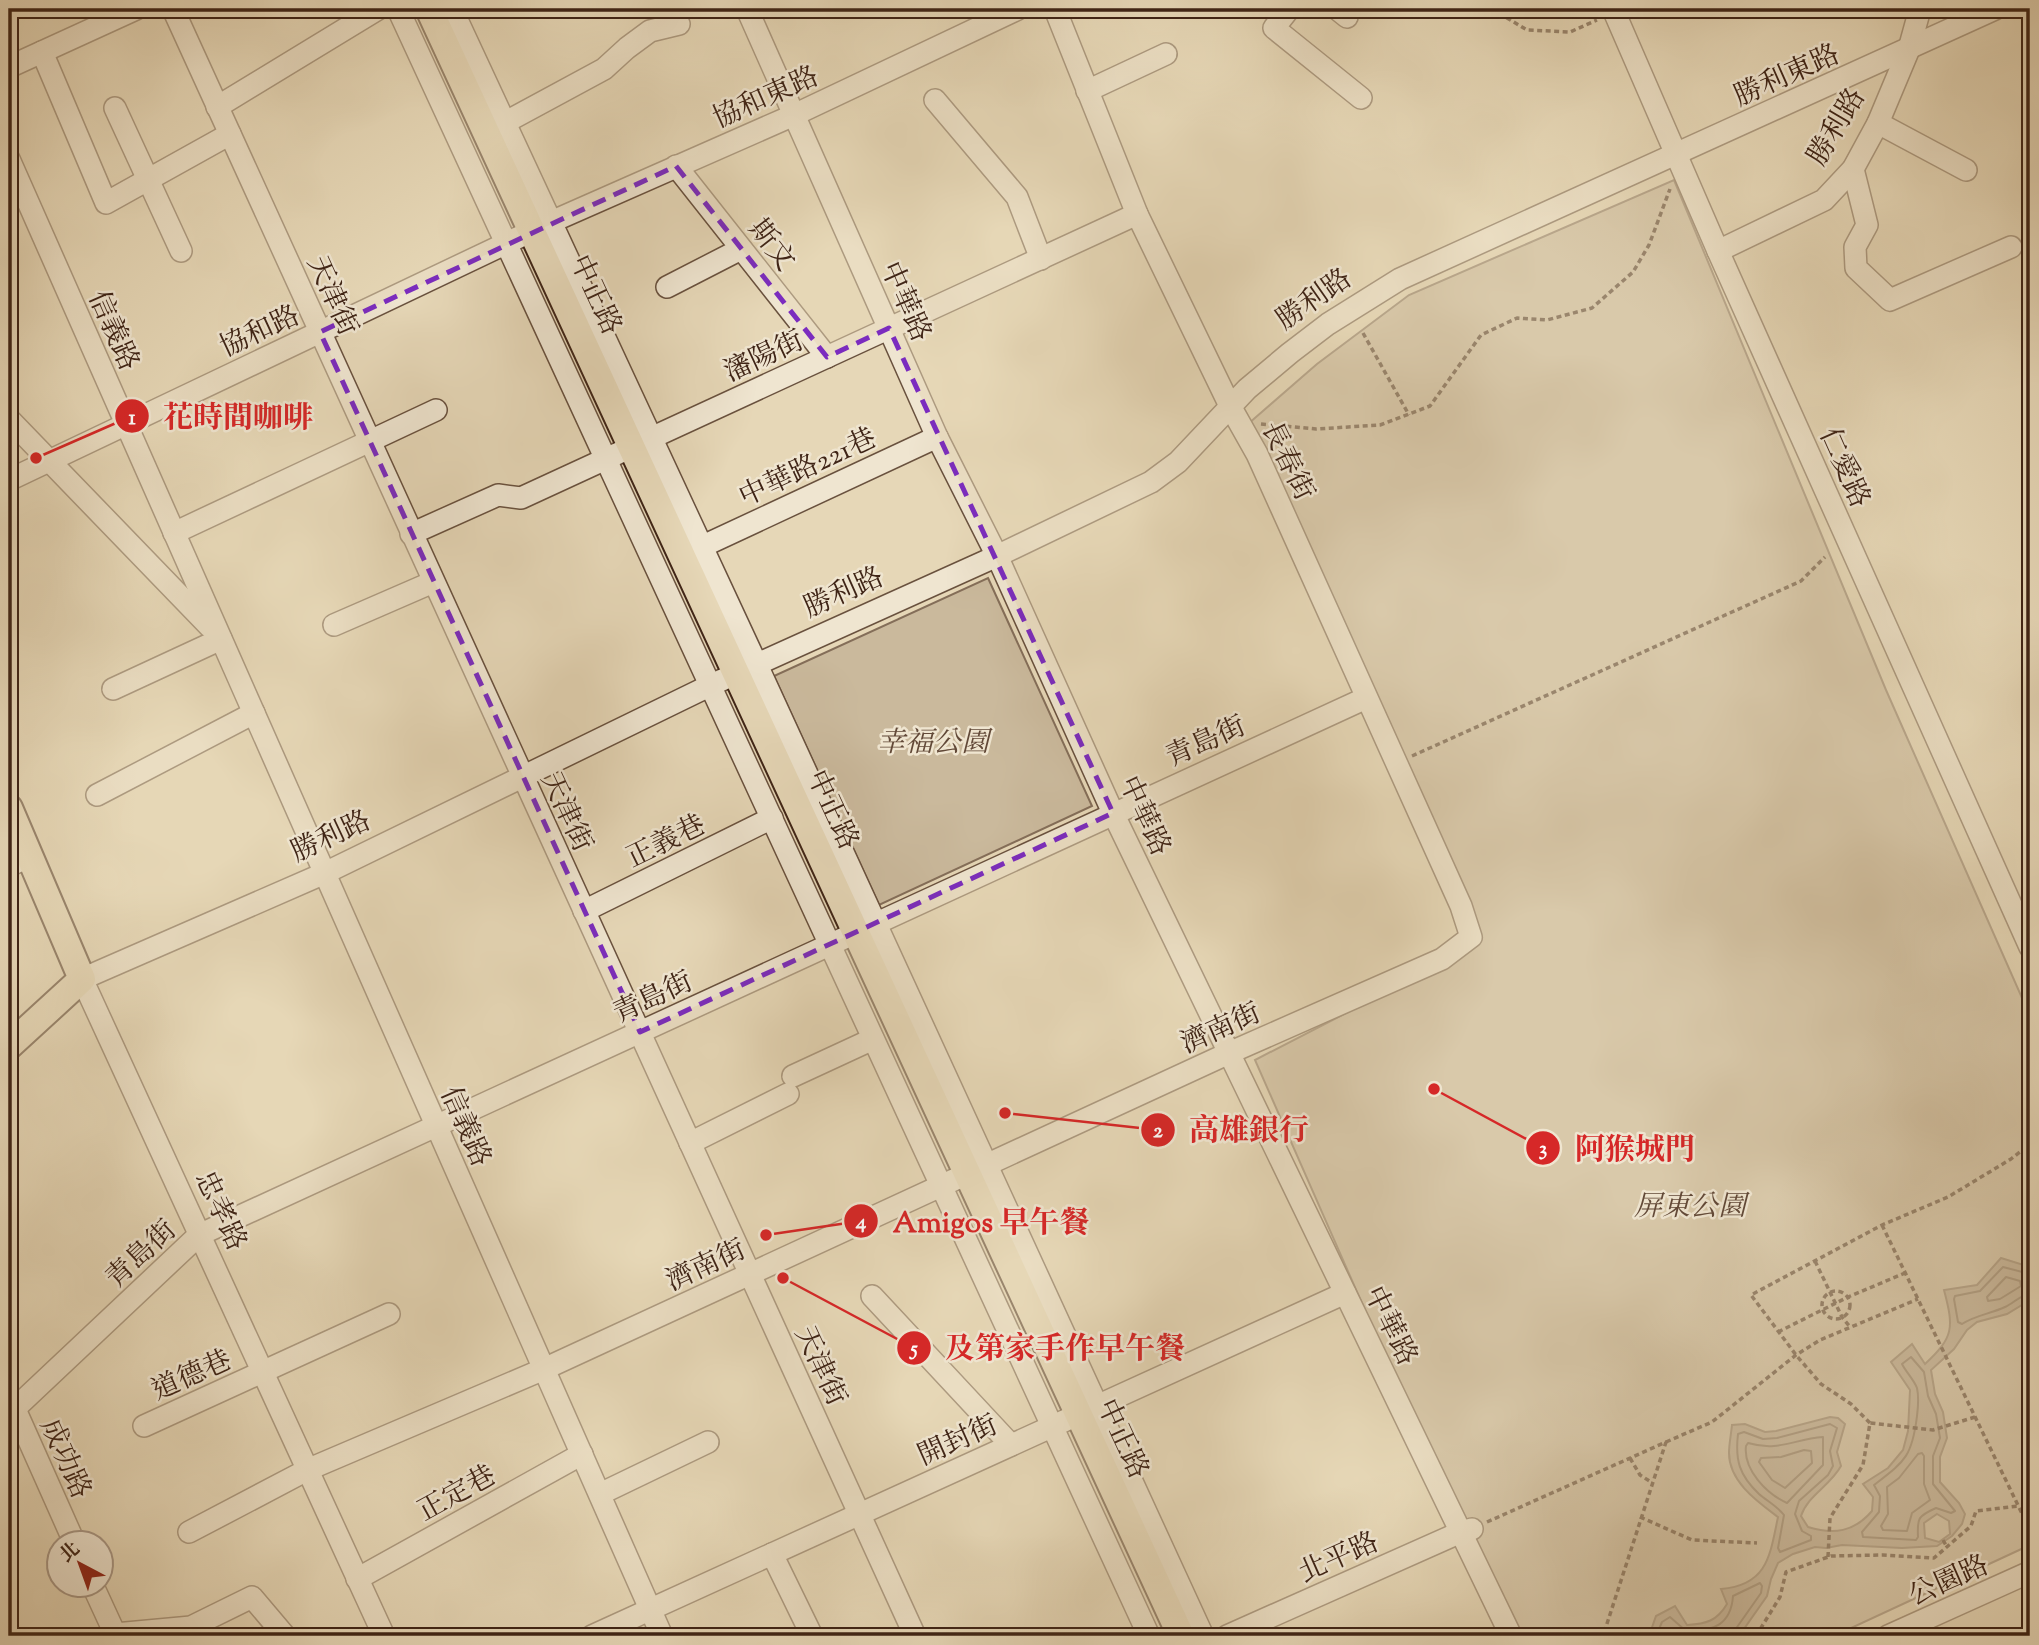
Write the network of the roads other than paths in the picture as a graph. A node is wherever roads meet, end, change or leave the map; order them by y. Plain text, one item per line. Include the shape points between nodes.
1 (136, 9) edge
2 (173, 9) edge
3 (378, 9) edge
4 (398, 9) edge
5 (429, 9) edge
6 (452, 9) edge
7 (1018, 9) edge
8 (1055, 9) edge
9 (1289, 9) edge
10 (1920, 9) edge
11 (1995, 9) edge
12 (1614, 10) edge
13 (753, 11) edge
14 (979, 17) edge
15 (679, 24) dead end
16 (1909, 50) junction
17 (42, 52) junction
18 (1166, 54) dead end
19 (9, 67) edge
20 (1087, 90) junction
21 (1361, 98) dead end
22 (935, 100) dead end
23 (217, 107) junction
24 (115, 108) dead end
25 (794, 115) junction
26 (504, 123) junction
27 (1878, 123) junction
28 (230, 134) junction
29 (1676, 154) junction
30 (9, 159) edge
31 (676, 166) junction
32 (1853, 169) junction
33 (1966, 170) dead end
34 (148, 180) junction
35 (1137, 214) junction
36 (542, 226) junction
37 (506, 243) junction
38 (2011, 247) dead end
39 (741, 249) junction
40 (181, 251) dead end
41 (1718, 251) junction
42 (1041, 258) junction
43 (667, 287) dead end
44 (889, 328) junction
45 (320, 332) junction
46 (827, 357) junction
47 (1230, 406) junction
48 (436, 410) dead end
49 (9, 419) edge
50 (126, 424) junction
51 (937, 437) junction
52 (369, 441) junction
53 (641, 442) junction
54 (606, 458) junction
55 (49, 461) junction
56 (9, 480) edge
57 (174, 533) junction
58 (411, 534) junction
59 (701, 547) junction
60 (997, 556) junction
61 (433, 582) junction
62 (334, 625) dead end
63 (221, 639) junction
64 (747, 669) junction
65 (711, 685) junction
66 (113, 689) dead end
67 (1366, 698) junction
68 (254, 713) junction
69 (521, 776) junction
70 (97, 795) dead end
71 (9, 808) edge
72 (1113, 813) junction
73 (772, 818) junction
74 (19, 861) edge
75 (325, 873) junction
76 (584, 911) junction
77 (865, 928) junction
78 (1471, 937) joint
79 (830, 944) junction
80 (2030, 947) edge
81 (82, 979) junction
82 (639, 1032) junction
83 (873, 1039) junction
84 (9, 1046) edge
85 (1229, 1053) junction
86 (437, 1126) junction
87 (690, 1143) junction
88 (977, 1169) junction
89 (941, 1186) junction
90 (199, 1235) junction
91 (750, 1274) junction
92 (1345, 1293) junction
93 (872, 1296) dead end
94 (389, 1314) dead end
95 (544, 1368) junction
96 (262, 1372) junction
97 (11, 1406) edge
98 (1088, 1411) junction
99 (144, 1426) dead end
100 (1052, 1427) junction
101 (708, 1442) dead end
102 (1012, 1445) junction
103 (582, 1454) junction
104 (306, 1470) junction
105 (600, 1494) junction
106 (859, 1514) junction
107 (69, 1530) edge
108 (1466, 1530) junction
109 (189, 1532) dead end
110 (772, 1554) junction
111 (2030, 1572) edge
112 (357, 1579) junction
113 (100, 1600) edge
114 (651, 1610) junction
115 (376, 1633) edge
116 (116, 1635) edge
117 (285, 1636) edge
118 (593, 1636) edge
119 (662, 1636) edge
120 (812, 1636) edge
121 (915, 1636) edge
122 (1149, 1636) edge
123 (1181, 1636) edge
124 (1203, 1636) edge
125 (1227, 1636) edge
126 (1511, 1636) edge
127 (1888, 1636) edge

1 - 17 street
2 - 23 street, 天津街
3 - 23 street
4 - 37 street
5 - 36 main road, 中正路
6 - 26 street, 中正路
7 - 14 street, 協和東路
8 - 20 street, 長春街
9 - 21 street via 1275,27
10 - 16 street, 勝利路
11 - 16 street, 勝利東路
12 - 29 street, 仁愛路
13 - 25 street, 中華路
14 - 25 street, 協和東路
15 - 26 street via 650,31 604,69
16 - 27 street, 勝利路
16 - 29 street, 勝利東路
17 - 19 street
17 - 34 street via 106,203
18 - 20 street
20 - 35 street, 長春街
22 - 42 street via 1017,197
23 - 28 street, 天津街
24 - 34 street
25 - 31 street, 協和東路
25 - 44 street, 中華路
26 - 36 street, 中正路
27 - 32 street, 勝利路
27 - 33 street
28 - 34 street
28 - 45 street, 天津街
29 - 41 street, 仁愛路
29 - 47 street, 勝利路 via 1399,279 1328,324
30 - 50 street, 信義路
31 - 36 street, 協和東路
31 - 39 street, 斯文
32 - 38 street via 1867,225 1855,247 1856,268 1889,300
32 - 41 street, 勝利路 via 1824,200
34 - 40 street
35 - 42 street, 瀋陽街
35 - 47 street, 長春街
36 - 37 street, 協和路
36 - 53 main road, 中正路
37 - 45 street, 協和路
37 - 54 street
39 - 43 street
39 - 46 street, 斯文
41 - 80 street, 仁愛路
42 - 44 street, 瀋陽街
44 - 46 street, 瀋陽街
44 - 51 street, 中華路
45 - 50 street, 協和路
45 - 52 street, 天津街
46 - 53 street, 瀋陽街
47 - 60 street, 勝利路 via 1161,476
47 - 67 street, 長春街 via 1257,454
48 - 52 street
49 - 55 street, 信義路
50 - 55 street, 協和路
50 - 57 street, 信義路
51 - 59 street, 中華路221巷
51 - 60 street, 中華路
52 - 57 street
52 - 58 street, 天津街
53 - 54 street, 瀋陽街
53 - 59 street, 中正路
53 - 64 main road, 中正路
54 - 58 street, 瀋陽街 via 521,498 498,495
54 - 65 street
55 - 56 street, 協和路
55 - 63 street, 信義路
57 - 63 street, 信義路
58 - 61 street, 天津街
59 - 64 street, 中正路
60 - 64 street, 勝利路
60 - 72 street, 中華路
61 - 62 street
61 - 69 street, 天津街
63 - 66 street
63 - 68 street, 信義路
64 - 65 street, 勝利路
64 - 77 main road, 中正路
65 - 69 street, 勝利路
65 - 73 street
67 - 72 street, 青島街
67 - 78 street, 長春街
68 - 70 street
68 - 75 street, 信義路
69 - 75 street, 勝利路
69 - 76 street, 天津街
71 - 74 main road, 忠孝路
72 - 77 street, 青島街
72 - 85 street, 中華路
73 - 76 street, 正義巷
73 - 79 street
74 - 81 main road, 忠孝路
75 - 81 street, 勝利路
75 - 86 street, 信義路
76 - 82 street, 天津街
77 - 79 street, 青島街
77 - 88 main road, 中正路
78 - 85 street, 濟南街 via 1442,959
79 - 82 street, 青島街
79 - 83 street
81 - 84 main road, 勝利路
81 - 90 street, 忠孝路
82 - 86 street, 青島街
82 - 87 street, 天津街
83 - 87 street
83 - 89 street
85 - 88 street, 濟南街
85 - 92 street, 中華路
86 - 90 street, 青島街
86 - 95 street, 信義路
87 - 91 street, 天津街
88 - 89 street, 濟南街
88 - 98 main road, 中正路
89 - 91 street, 濟南街
89 - 100 street
90 - 96 street, 忠孝路
90 - 97 street, 青島街
91 - 95 street, 濟南街
91 - 106 street, 天津街
92 - 98 street, 開封街
92 - 108 street, 中華路
93 - 102 street
94 - 96 street, 道德巷
95 - 103 street, 信義路
95 - 104 street, 濟南街
96 - 99 street, 道德巷
96 - 104 street, 忠孝路
97 - 107 street, 成功路
98 - 100 street, 開封街
98 - 123 main road, 中正路
98 - 124 street, 中正路
100 - 102 street, 開封街
100 - 122 street
101 - 105 street
102 - 106 street, 開封街
103 - 105 street, 信義路
103 - 112 street, 正定巷
104 - 109 street, 濟南街
104 - 112 street, 忠孝路
105 - 114 street, 信義路
106 - 110 street, 開封街
106 - 121 street, 天津街
108 - 125 street, 北平路
108 - 126 street, 中華路
110 - 114 street, 開封街
110 - 120 street
111 - 127 street, 公園路
112 - 115 street, 忠孝路
113 - 116 street
114 - 118 street, 開封街
114 - 119 street, 信義路
116 - 117 street via 191,1628 252,1597

